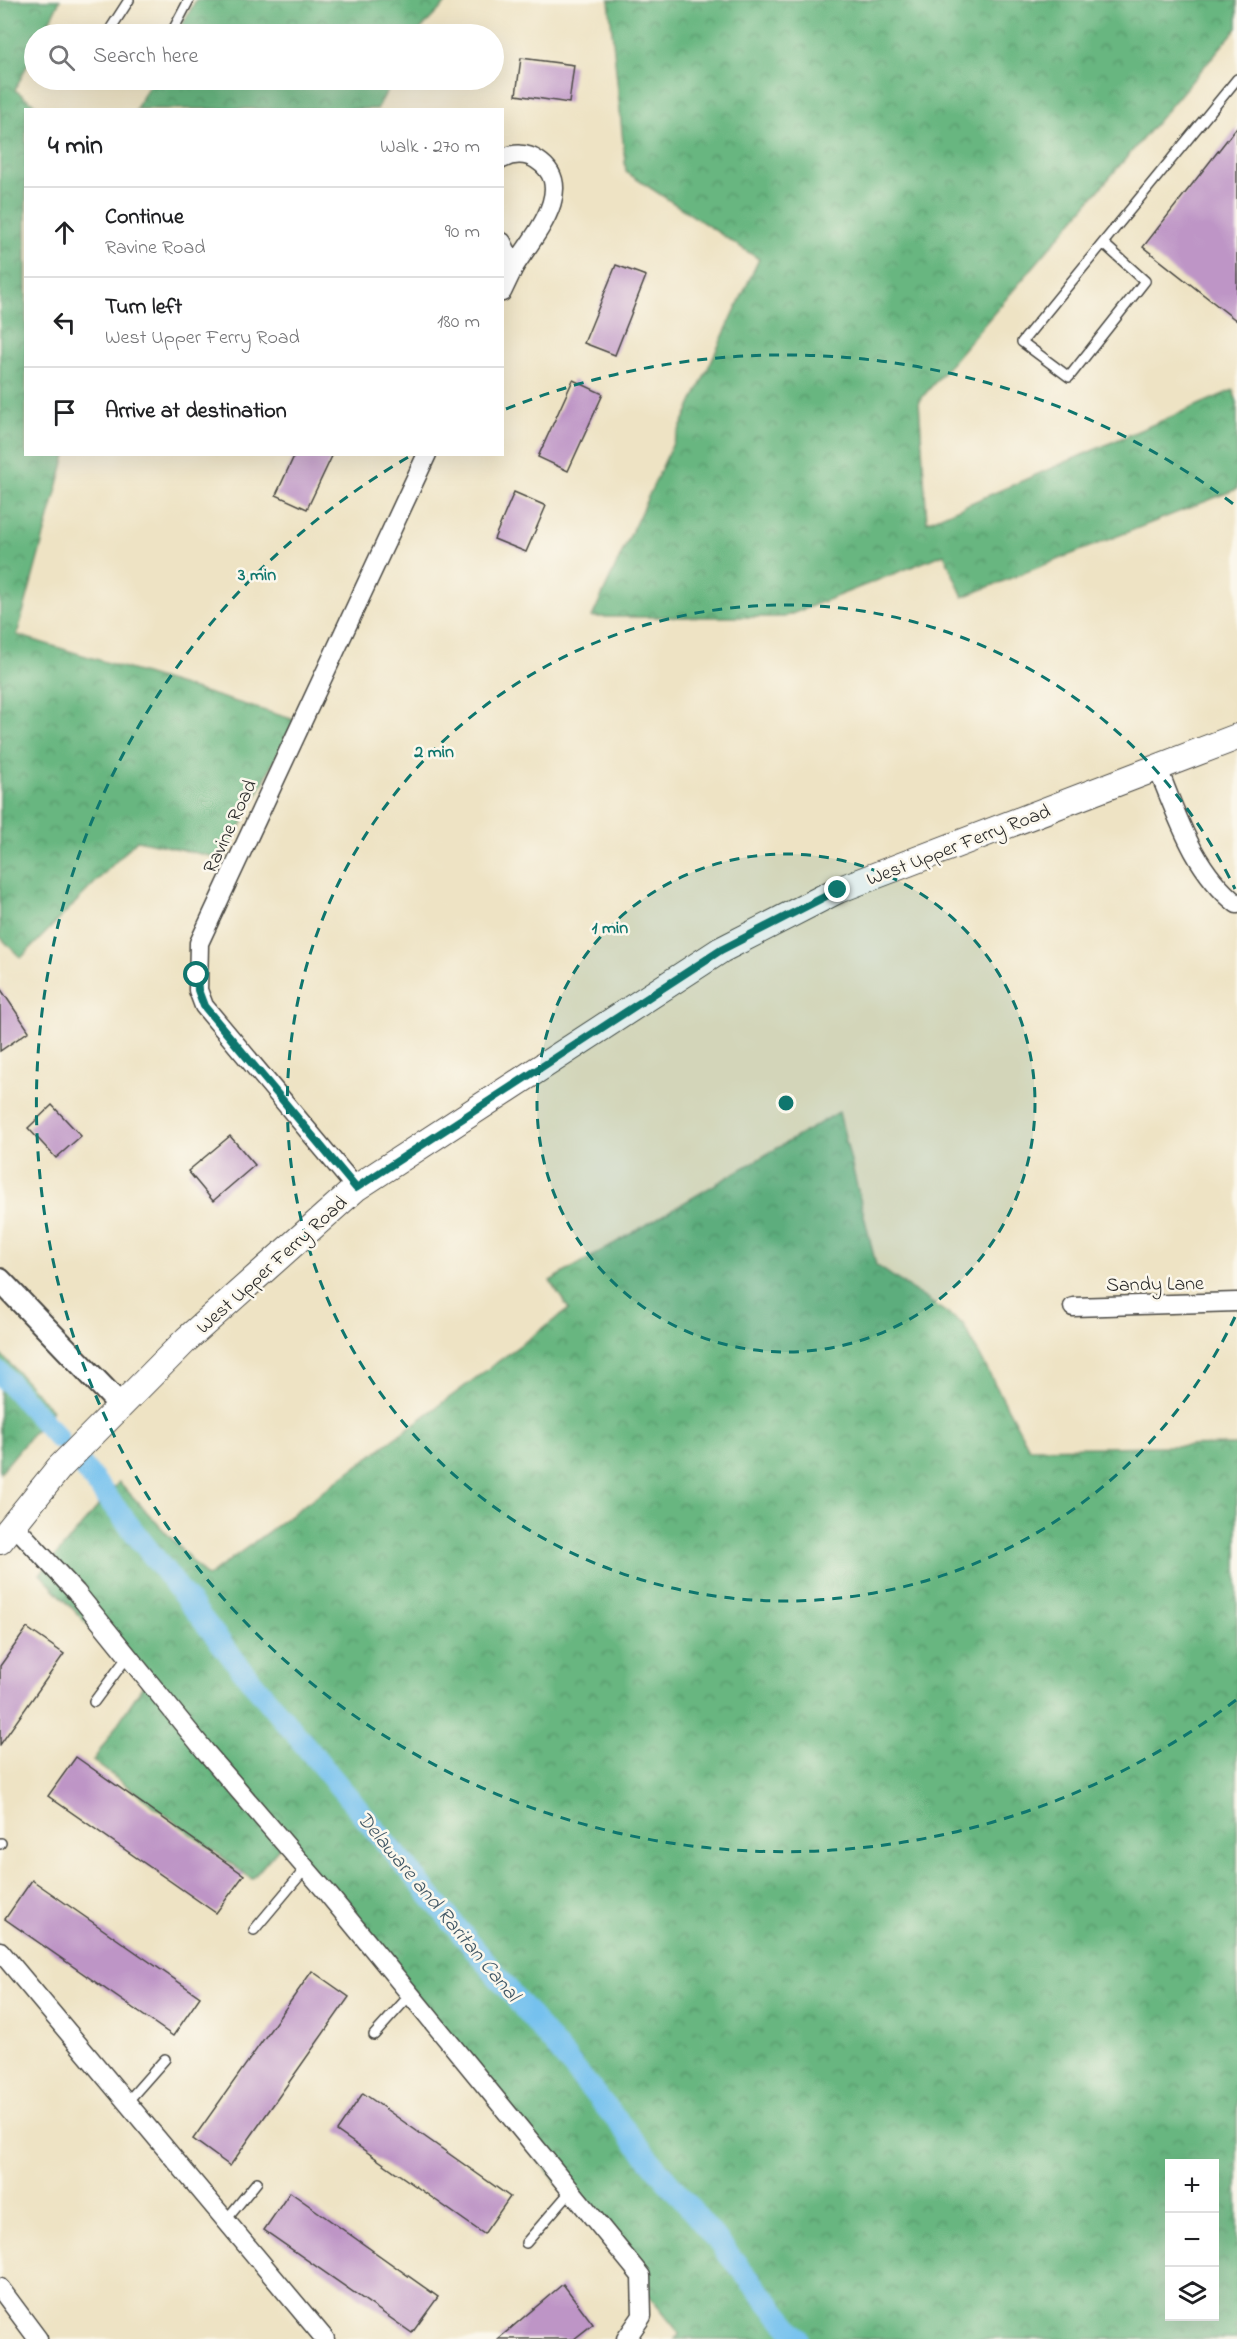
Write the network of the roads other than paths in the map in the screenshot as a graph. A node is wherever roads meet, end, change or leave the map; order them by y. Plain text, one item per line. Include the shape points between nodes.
1 (129, 0) edge
2 (189, 0) edge
3 (114, 24) edge
4 (176, 24) edge
5 (1237, 79) edge
6 (504, 158) edge
7 (1103, 243) junction
8 (504, 246) edge
9 (514, 267) junction
10 (504, 288) edge
11 (426, 456) edge
12 (1237, 737) edge
13 (1158, 769) junction
14 (1237, 904) edge
15 (356, 1188) junction
16 (0, 1280) edge
17 (1237, 1302) edge
18 (1073, 1307) dead end
19 (120, 1405) junction
20 (7, 1533) edge
21 (128, 1656) junction
22 (94, 1702) dead end
23 (306, 1868) junction
24 (254, 1930) dead end
25 (0, 1952) edge
26 (410, 1995) junction
27 (374, 2036) dead end
28 (165, 2059) dead end
29 (127, 2102) junction
30 (257, 2182) dead end
31 (570, 2192) junction
32 (226, 2220) junction
33 (526, 2243) dead end
34 (0, 2288) edge
35 (38, 2339) edge
36 (325, 2339) edge
37 (626, 2339) edge

1 - 3 lane
2 - 4 lane
5 - 7 lane
6 - 9 street via 520,154 533,157 545,165 556,189 554,202
7 - 7 lane via 1022,342 1069,377 1145,281
8 - 9 street
9 - 10 street
11 - 15 street, Ravine Road via 199,943 198,990 204,1006
12 - 13 main road, West Upper Ferry Road
13 - 14 street via 1191,849 1208,876
13 - 15 main road, West Upper Ferry Road via 838,890 790,913 721,950
15 - 19 main road, West Upper Ferry Road via 187,1339
16 - 19 street
17 - 18 street, Sandy Lane
19 - 20 main road, West Upper Ferry Road via 59,1468
20 - 21 street via 75,1592
21 - 22 lane
21 - 23 street
23 - 24 lane
23 - 26 street
25 - 29 street
26 - 27 lane
26 - 31 street
28 - 29 lane
29 - 32 street
30 - 32 lane
31 - 33 lane
31 - 37 street via 641,2276 642,2316
32 - 36 street
34 - 35 street

